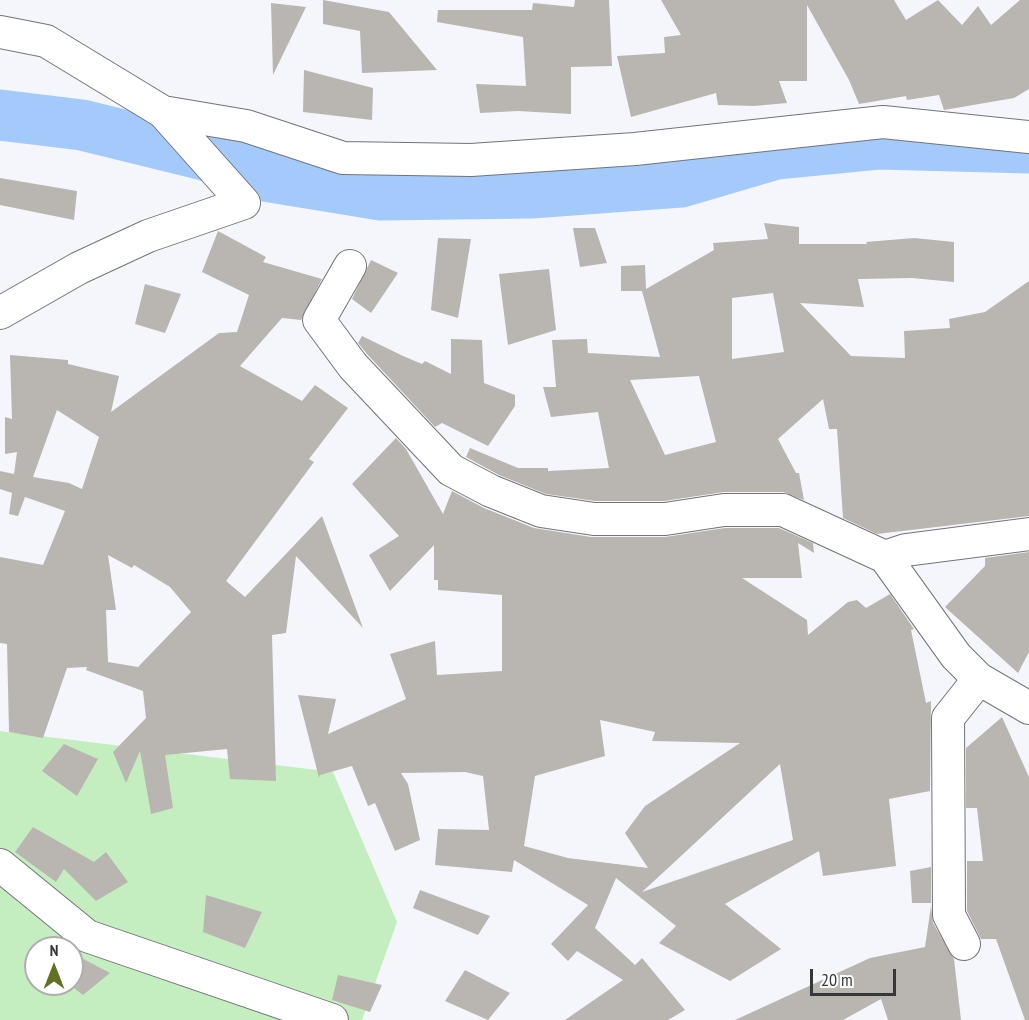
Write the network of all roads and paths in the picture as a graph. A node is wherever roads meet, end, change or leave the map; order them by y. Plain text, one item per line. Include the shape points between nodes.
1 (0, 32) edge
2 (163, 112) junction
3 (1029, 137) edge
4 (350, 266) dead end
5 (0, 313) edge
6 (1029, 534) edge
7 (885, 557) junction
8 (979, 679) junction
9 (1029, 708) edge
10 (0, 865) edge
11 (963, 944) dead end
12 (332, 1020) edge

1 - 2 street via 46,41
2 - 3 street via 246,126 343,158 495,158 635,149 883,122
2 - 5 street via 244,203 148,236 79,268
4 - 7 street via 319,321 353,366 451,470 541,511 594,519 665,519 724,510 783,510
6 - 7 street via 906,550
7 - 8 street via 956,656
8 - 9 street
8 - 11 street via 948,718 949,915
10 - 12 street via 87,936

